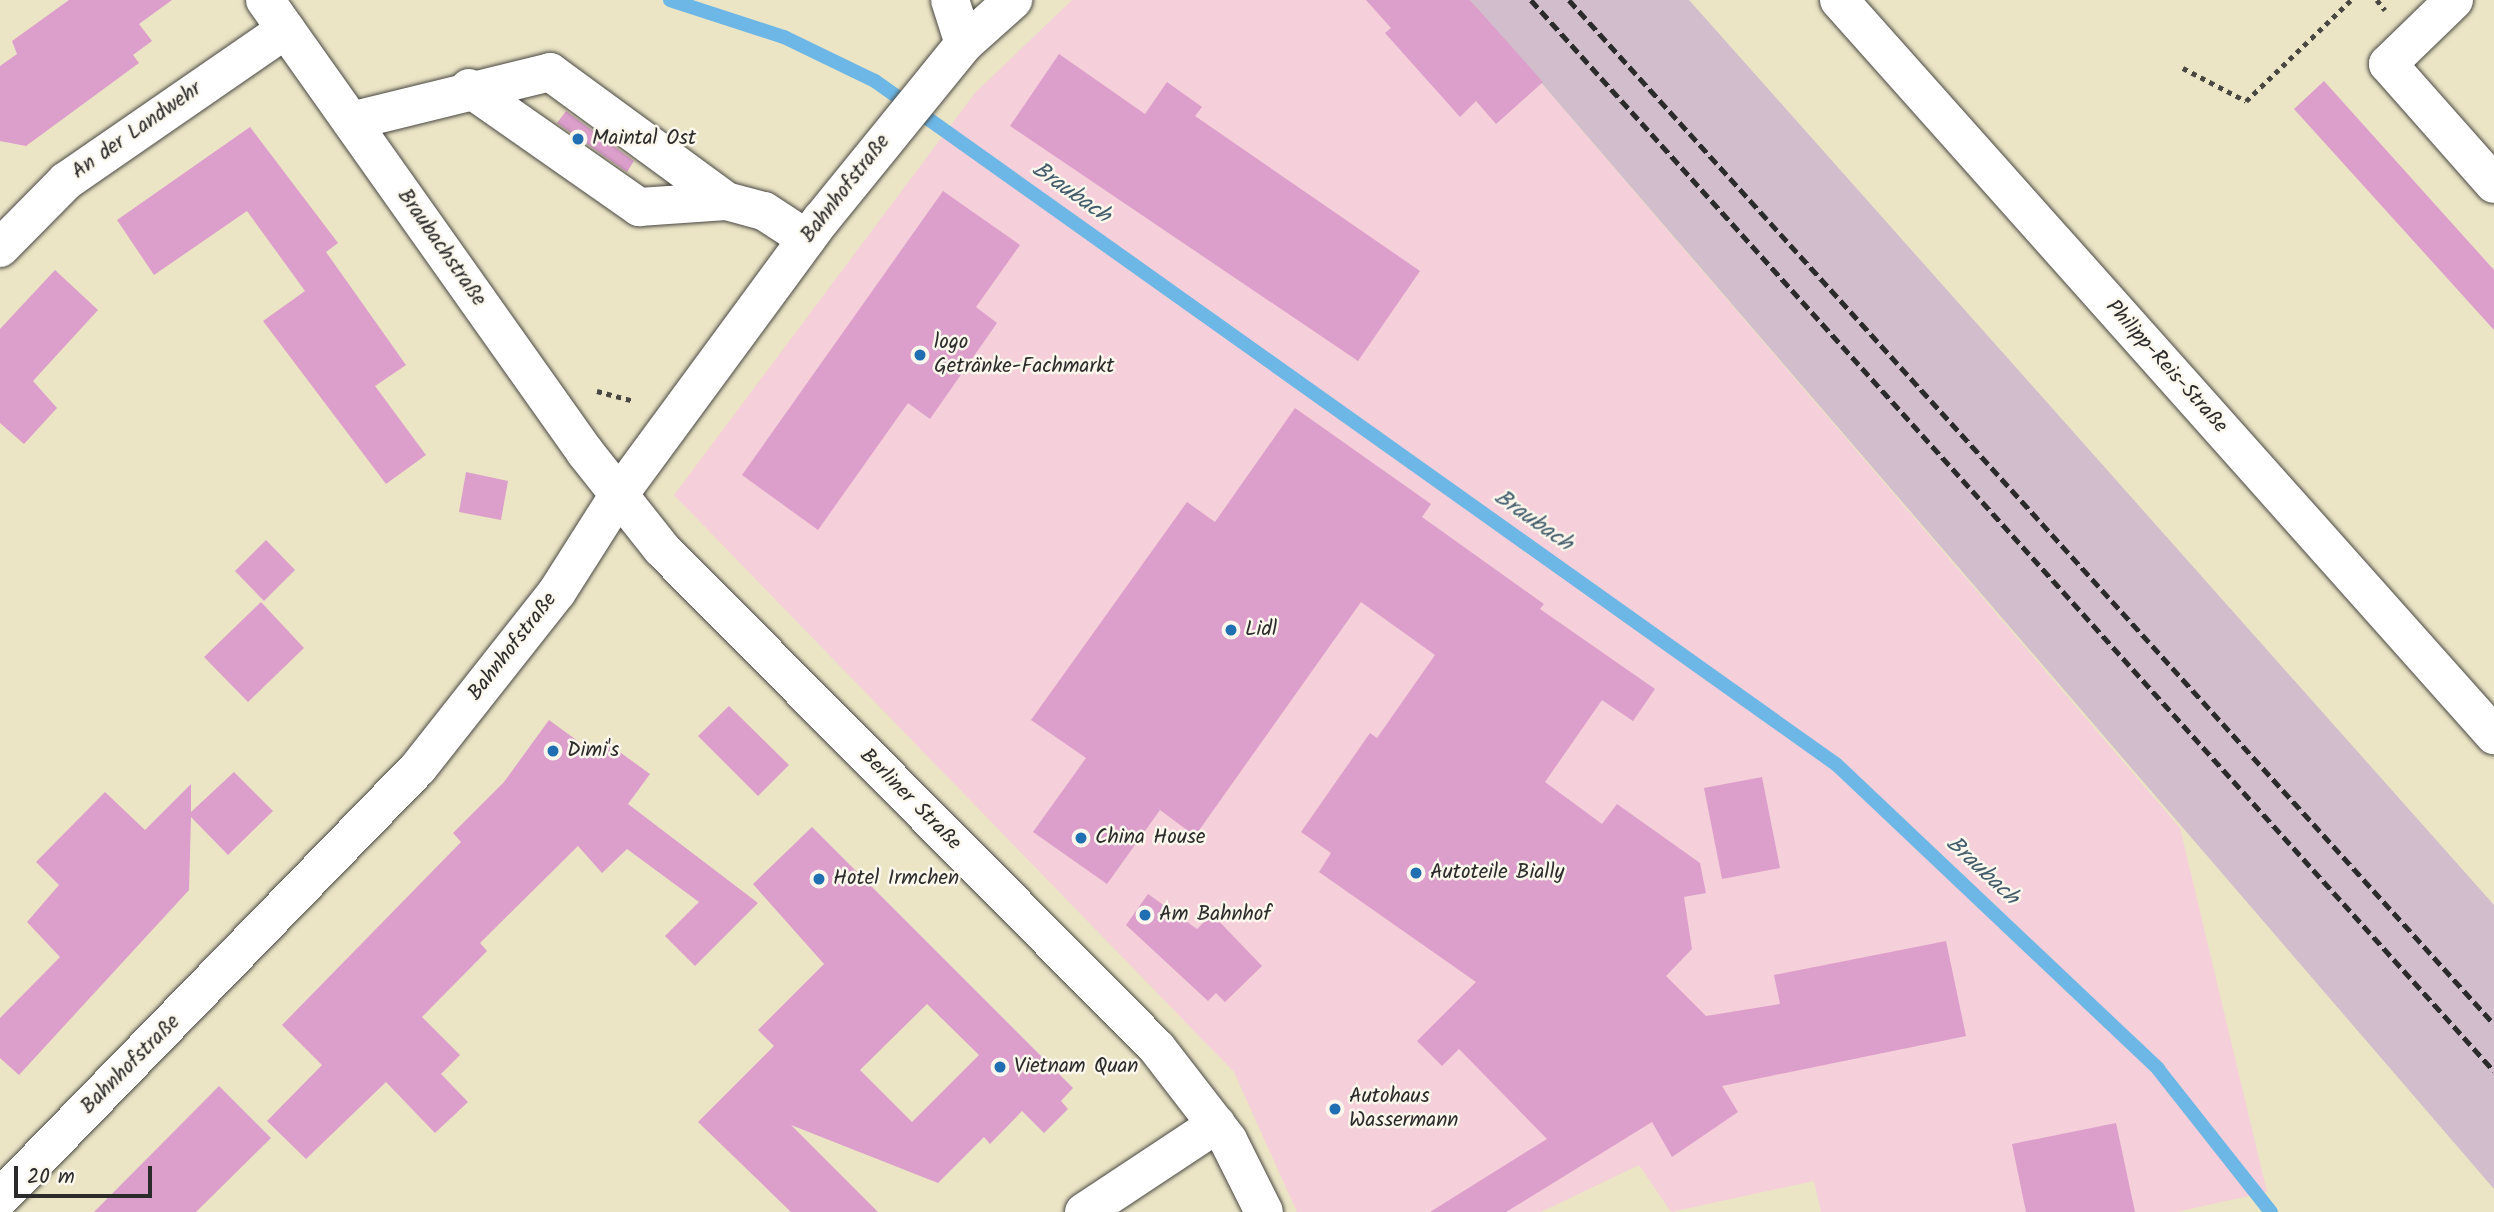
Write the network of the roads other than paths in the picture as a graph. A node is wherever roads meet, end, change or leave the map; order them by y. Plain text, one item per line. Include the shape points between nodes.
1 (950, 0) edge
2 (1013, 0) edge
3 (1839, 0) edge
4 (2454, 0) edge
5 (275, 14) edge
6 (964, 44) junction
7 (469, 88) junction
8 (351, 121) junction
9 (2494, 184) edge
10 (726, 201) junction
11 (807, 239) junction
12 (0, 248) edge
13 (618, 496) junction
14 (2494, 735) edge
15 (1217, 1124) junction
16 (0, 1198) edge
17 (1084, 1212) edge
18 (1264, 1212) edge

1 - 6 street
2 - 6 street, Bahnhofstraße
3 - 14 street, Philipp-Reis-Straße
4 - 9 street via 2388,64
5 - 8 street, Braubachstraße
5 - 12 street, An der Landwehr via 66,181
6 - 11 street, Bahnhofstraße
7 - 8 street
7 - 10 street via 639,207
7 - 10 street via 550,72
8 - 13 street, Braubachstraße
10 - 11 street via 764,211
11 - 13 street, Bahnhofstraße
13 - 15 street, Berliner Straße via 678,567 1157,1048
13 - 16 street, Bahnhofstraße via 557,592 375,818
15 - 17 street
15 - 18 street, Berliner Straße

